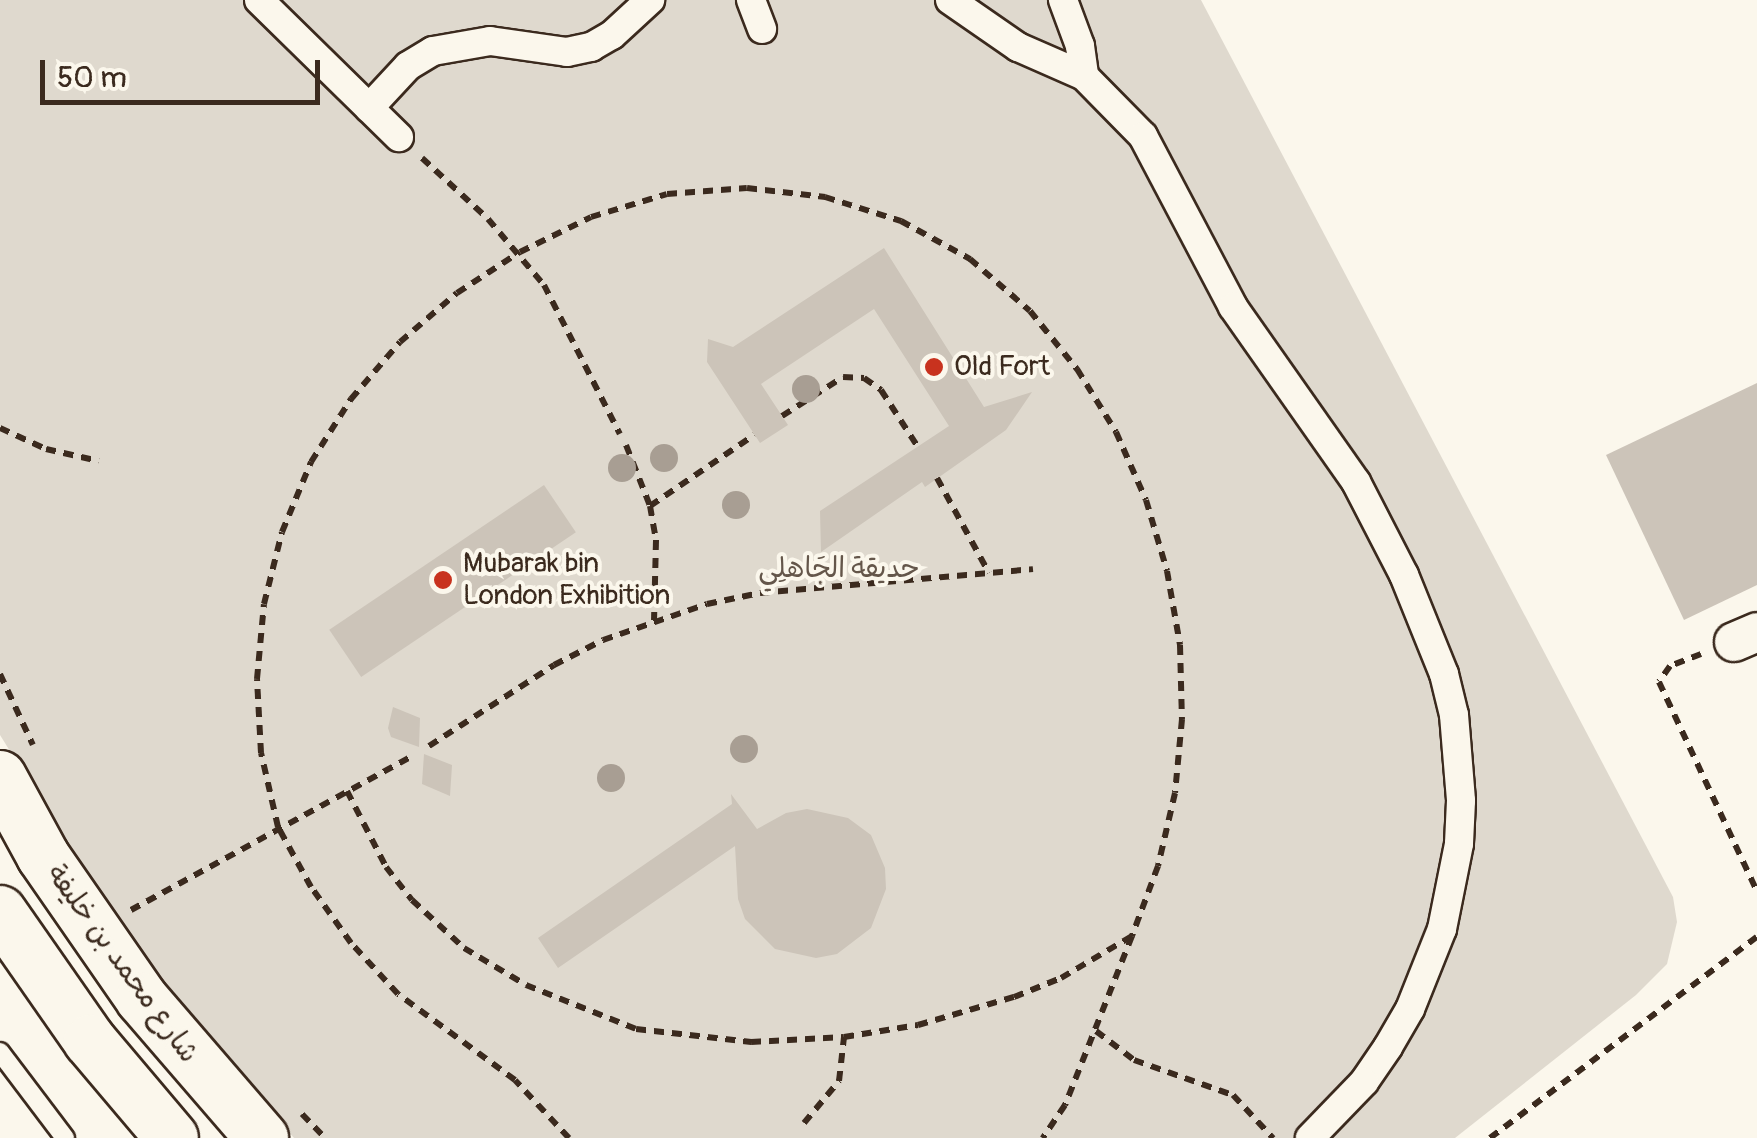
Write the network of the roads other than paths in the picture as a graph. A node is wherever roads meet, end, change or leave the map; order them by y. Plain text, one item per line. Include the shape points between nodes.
1 (650, 0) edge
2 (751, 0) edge
3 (950, 0) edge
4 (1063, 0) edge
5 (270, 4) edge
6 (762, 29) dead end
7 (1084, 76) junction
8 (369, 108) junction
9 (398, 136) road end
10 (21, 770) edge
11 (0, 912) edge
12 (0, 1052) edge
13 (280, 1124) edge
14 (65, 1138) edge
15 (172, 1138) edge
16 (1310, 1138) edge

1 - 8 street via 591,47 567,52 490,41 433,51 408,66
2 - 6 street
3 - 7 street via 1018,46
4 - 7 street
5 - 8 street
7 - 16 street via 1143,136 1233,307 1356,482 1425,624 1454,715 1459,844 1442,929 1388,1047
8 - 9 street
10 - 13 main road, شارع محمد بن خليفة via 42,856 123,914 154,1014
11 - 15 main road via 90,1042
12 - 14 lane

